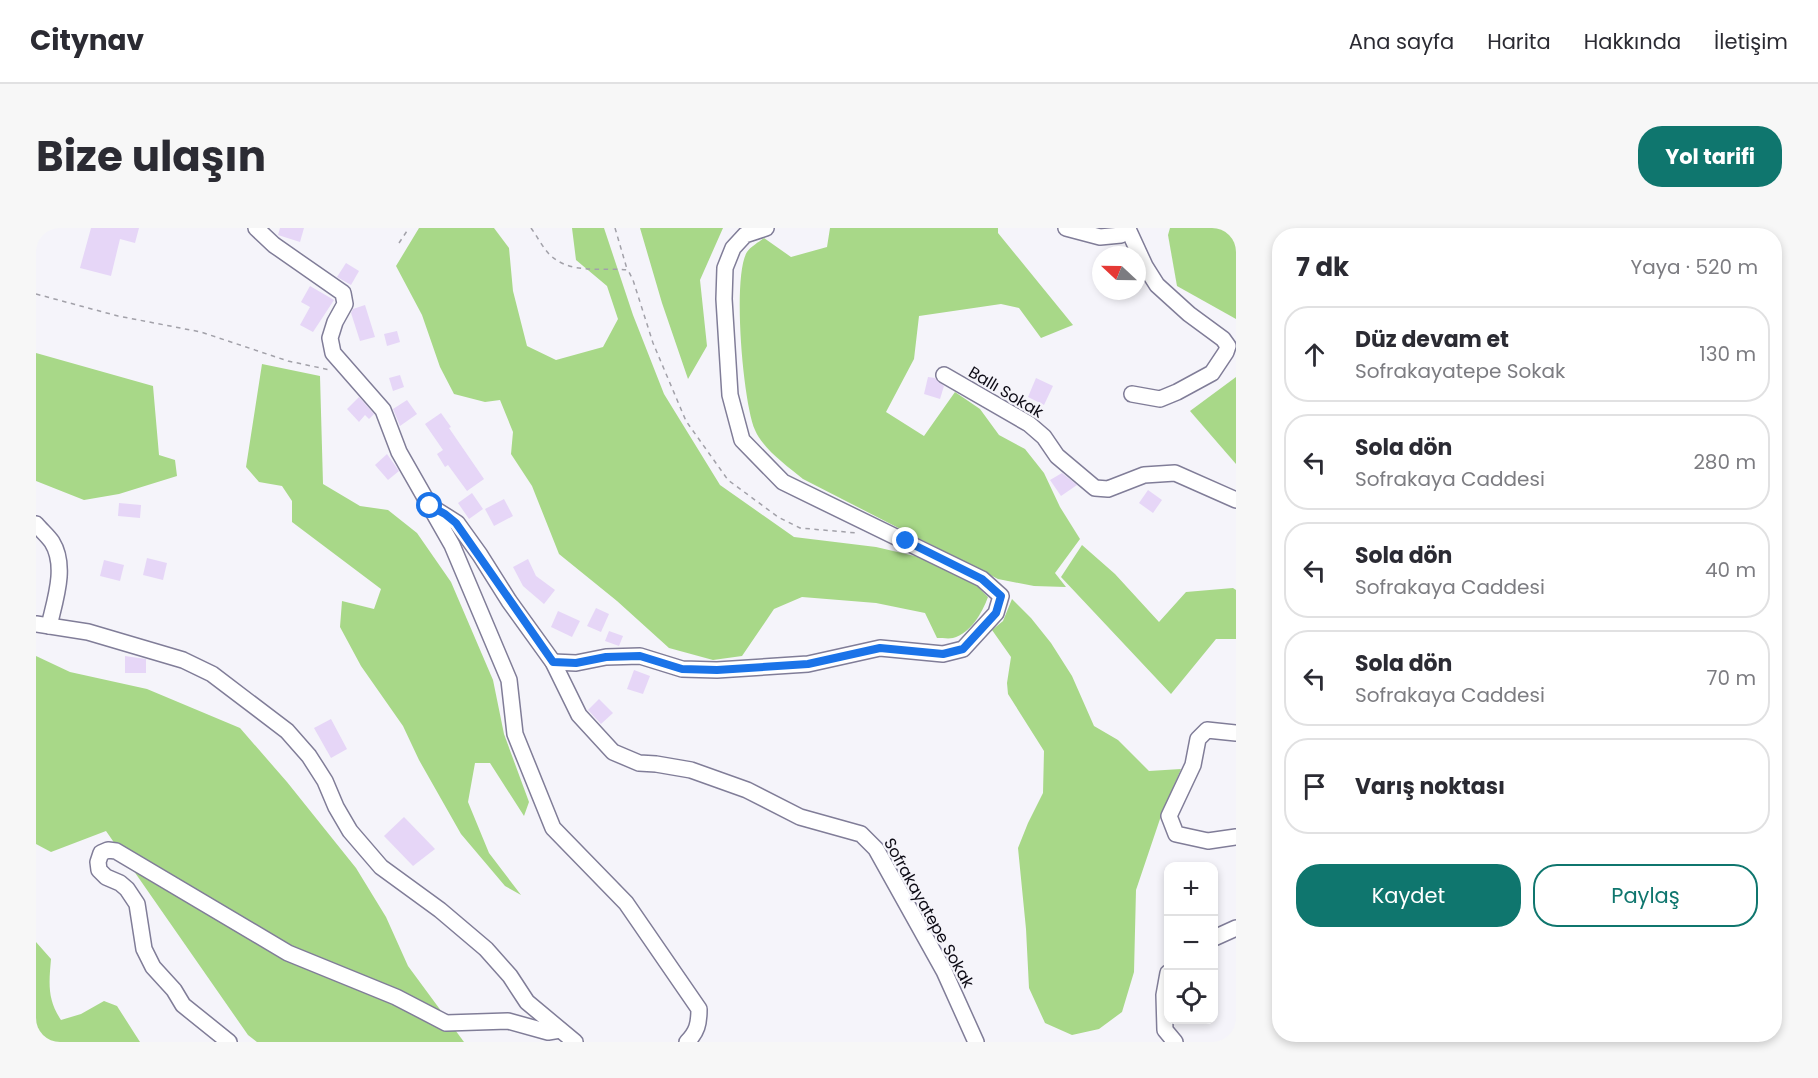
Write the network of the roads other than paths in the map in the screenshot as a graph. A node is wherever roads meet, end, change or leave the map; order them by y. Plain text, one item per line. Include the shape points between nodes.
1 (256, 228) edge
2 (766, 228) edge
3 (1066, 228) edge
4 (1128, 229) edge
5 (944, 375) dead end
6 (1132, 393) dead end
7 (1236, 500) edge
8 (430, 506) junction
9 (36, 524) edge
10 (43, 625) edge
11 (553, 662) junction
12 (1236, 733) edge
13 (1236, 837) edge
14 (1236, 928) edge
15 (1218, 936) edge
16 (1165, 1024) edge
17 (560, 1030) junction
18 (230, 1042) edge
19 (575, 1042) edge
20 (687, 1042) edge
21 (976, 1042) edge
22 (1175, 1042) edge

1 - 8 street via 343,293 345,304 330,338 333,353 383,410 399,452
2 - 11 street via 745,235 733,248 725,268 730,396 742,440 783,482 982,579 1001,596 996,613 963,649 943,654 880,648 808,664 717,670 682,669 640,656
3 - 4 street via 1100,237 1121,236
4 - 6 street via 1156,285 1228,346 1212,373 1177,392 1160,399
5 - 7 street, Ballı Sokak via 1029,424 1057,456 1095,488 1108,489 1144,475 1176,473
8 - 11 street, Sofrakayatepe Sokak via 456,523
8 - 20 street via 452,545 509,680 515,734 553,828 626,903 699,1009 699,1024
9 - 10 street via 52,541 59,560 57,592
10 - 17 street via 88,632 183,660 212,674 287,731 325,781 350,831 381,867 486,949 527,1002
11 - 21 street, Sofrakayatepe Sokak via 579,715 613,752 639,763 691,770 747,790 800,817 861,834 876,849 933,951
12 - 13 street via 1207,730 1198,739 1193,765 1169,816 1176,834 1208,841
14 - 15 street
16 - 22 street
17 - 18 street via 549,1032 508,1021 446,1023 396,997 288,953 116,851 101,853 99,870 127,889 137,904 144,949 153,967 183,1005
17 - 19 street

